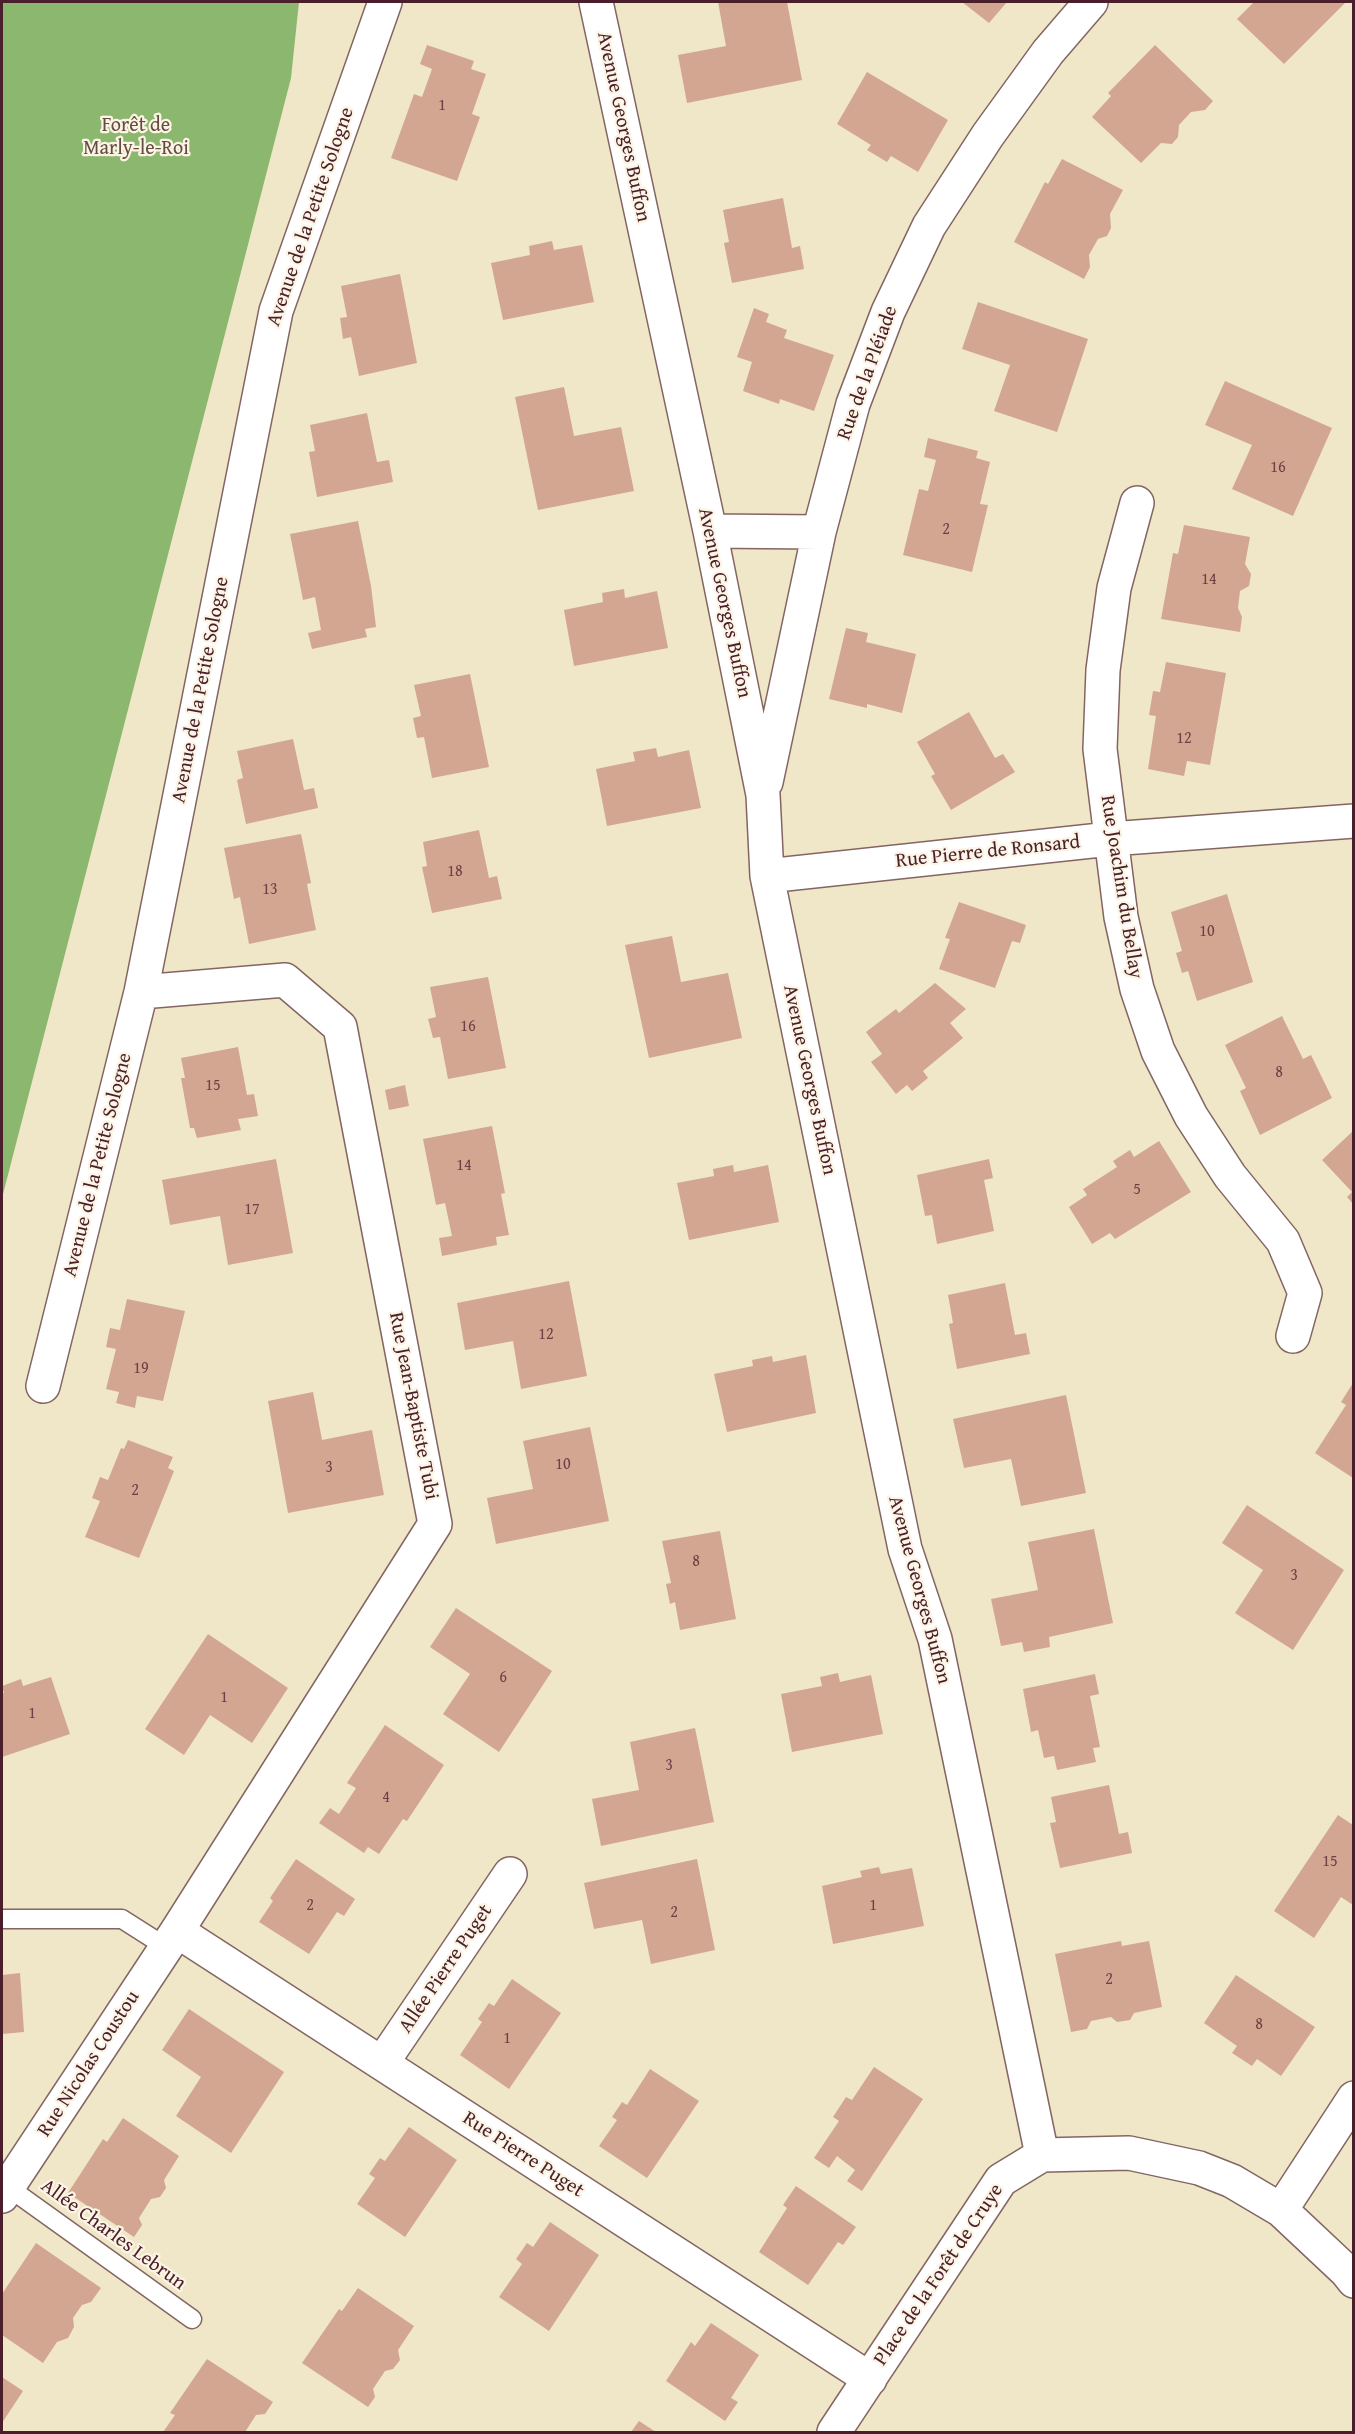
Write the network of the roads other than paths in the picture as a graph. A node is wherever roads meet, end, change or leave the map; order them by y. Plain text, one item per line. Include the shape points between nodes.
1 (384, 2) edge
2 (596, 2) edge
3 (1091, 2) edge
4 (1137, 503) dead end
5 (710, 531) junction
6 (819, 532) junction
7 (763, 795) junction
8 (1353, 821) edge
9 (1110, 839) junction
10 (767, 876) junction
11 (141, 992) junction
12 (1293, 1336) dead end
13 (43, 1386) dead end
14 (510, 1874) dead end
15 (2, 1919) edge
16 (171, 1939) junction
17 (382, 2063) junction
18 (1353, 2098) edge
19 (1042, 2155) junction
20 (4, 2192) edge
21 (1281, 2210) junction
22 (1353, 2281) edge
23 (192, 2319) dead end
24 (870, 2379) junction
25 (834, 2433) edge

1 - 11 street, Avenue de la Petite Sologne via 276,311
2 - 5 street, Avenue Georges Buffon
3 - 6 street, Rue de la Pléiade via 1048,52 994,126 929,226 888,312 853,404
4 - 9 street, Rue Joachim du Bellay via 1114,588 1103,670 1100,749
5 - 6 street
5 - 7 street, Avenue Georges Buffon
6 - 7 street, Rue de la Pléiade
7 - 10 street, Avenue Georges Buffon
8 - 9 street, Rue Pierre de Ronsard
9 - 10 street, Rue Pierre de Ronsard
9 - 12 street, Rue Joachim du Bellay via 1135,979 1158,1051 1191,1116 1283,1241 1305,1293
10 - 19 street, Avenue Georges Buffon via 905,1549 935,1640
11 - 13 street, Avenue de la Petite Sologne
11 - 16 street, Rue Jean-Baptiste Tubi via 285,980 340,1027 435,1524
14 - 17 street, Allée Pierre Puget
15 - 16 lane via 122,1918
16 - 17 street, Rue Pierre Puget
16 - 20 street, Rue Nicolas Coustou
17 - 24 street, Rue Pierre Puget
18 - 21 street
19 - 21 street via 1129,2153 1199,2168 1232,2181
19 - 24 street, Place de la Forêt de Cruye via 1001,2180
20 - 23 lane, Allée Charles Lebrun
21 - 22 street
24 - 25 street, Place de la Forêt de Cruye

